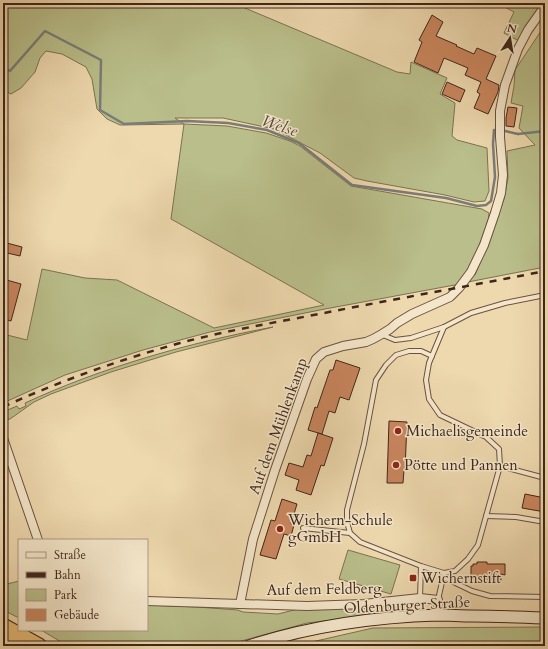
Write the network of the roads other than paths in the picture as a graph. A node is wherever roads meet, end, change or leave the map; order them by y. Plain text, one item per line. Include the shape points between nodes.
1 (545, 6) edge
2 (545, 295) edge
3 (444, 327) junction
4 (382, 334) junction
5 (432, 356) junction
6 (3, 438) edge
7 (500, 466) junction
8 (545, 478) edge
9 (486, 516) junction
10 (545, 522) edge
11 (303, 528) dead end
12 (350, 534) junction
13 (38, 539) edge
14 (421, 566) junction
15 (443, 575) junction
16 (545, 597) edge
17 (420, 598) junction
18 (438, 600) junction
19 (148, 601) edge
20 (240, 604) junction
21 (439, 615) junction
22 (545, 618) edge
23 (3, 626) edge
24 (3, 641) edge
25 (12, 646) edge
26 (39, 646) edge
27 (249, 646) edge

1 - 4 street, Auf dem Mühlenkamp via 518,49 505,85 500,111 503,175 501,193 484,245 471,272 450,297 412,314
2 - 3 lane via 471,313
3 - 4 lane via 396,340
3 - 5 lane
4 - 20 street, Auf dem Mühlenkamp via 366,342 324,352 316,359 253,539
5 - 7 lane via 426,380 429,399 440,415 486,437 499,449
5 - 12 lane via 421,351 396,355 376,380 364,444 347,510
6 - 13 street
7 - 8 lane
7 - 9 lane
9 - 10 lane via 516,517
9 - 15 lane via 473,552 455,571
11 - 12 lane
12 - 14 lane via 360,542
14 - 15 lane
14 - 17 lane
15 - 16 lane via 472,591 490,596
15 - 18 lane
17 - 18 street, Auf dem Feldberg
17 - 20 street, Auf dem Feldberg via 314,606
18 - 21 street
19 - 20 street, Auf dem Feldberg
21 - 22 main road, Oldenburger Straße
21 - 27 main road, Oldenburger Straße via 335,625
23 - 26 highway
24 - 25 highway

